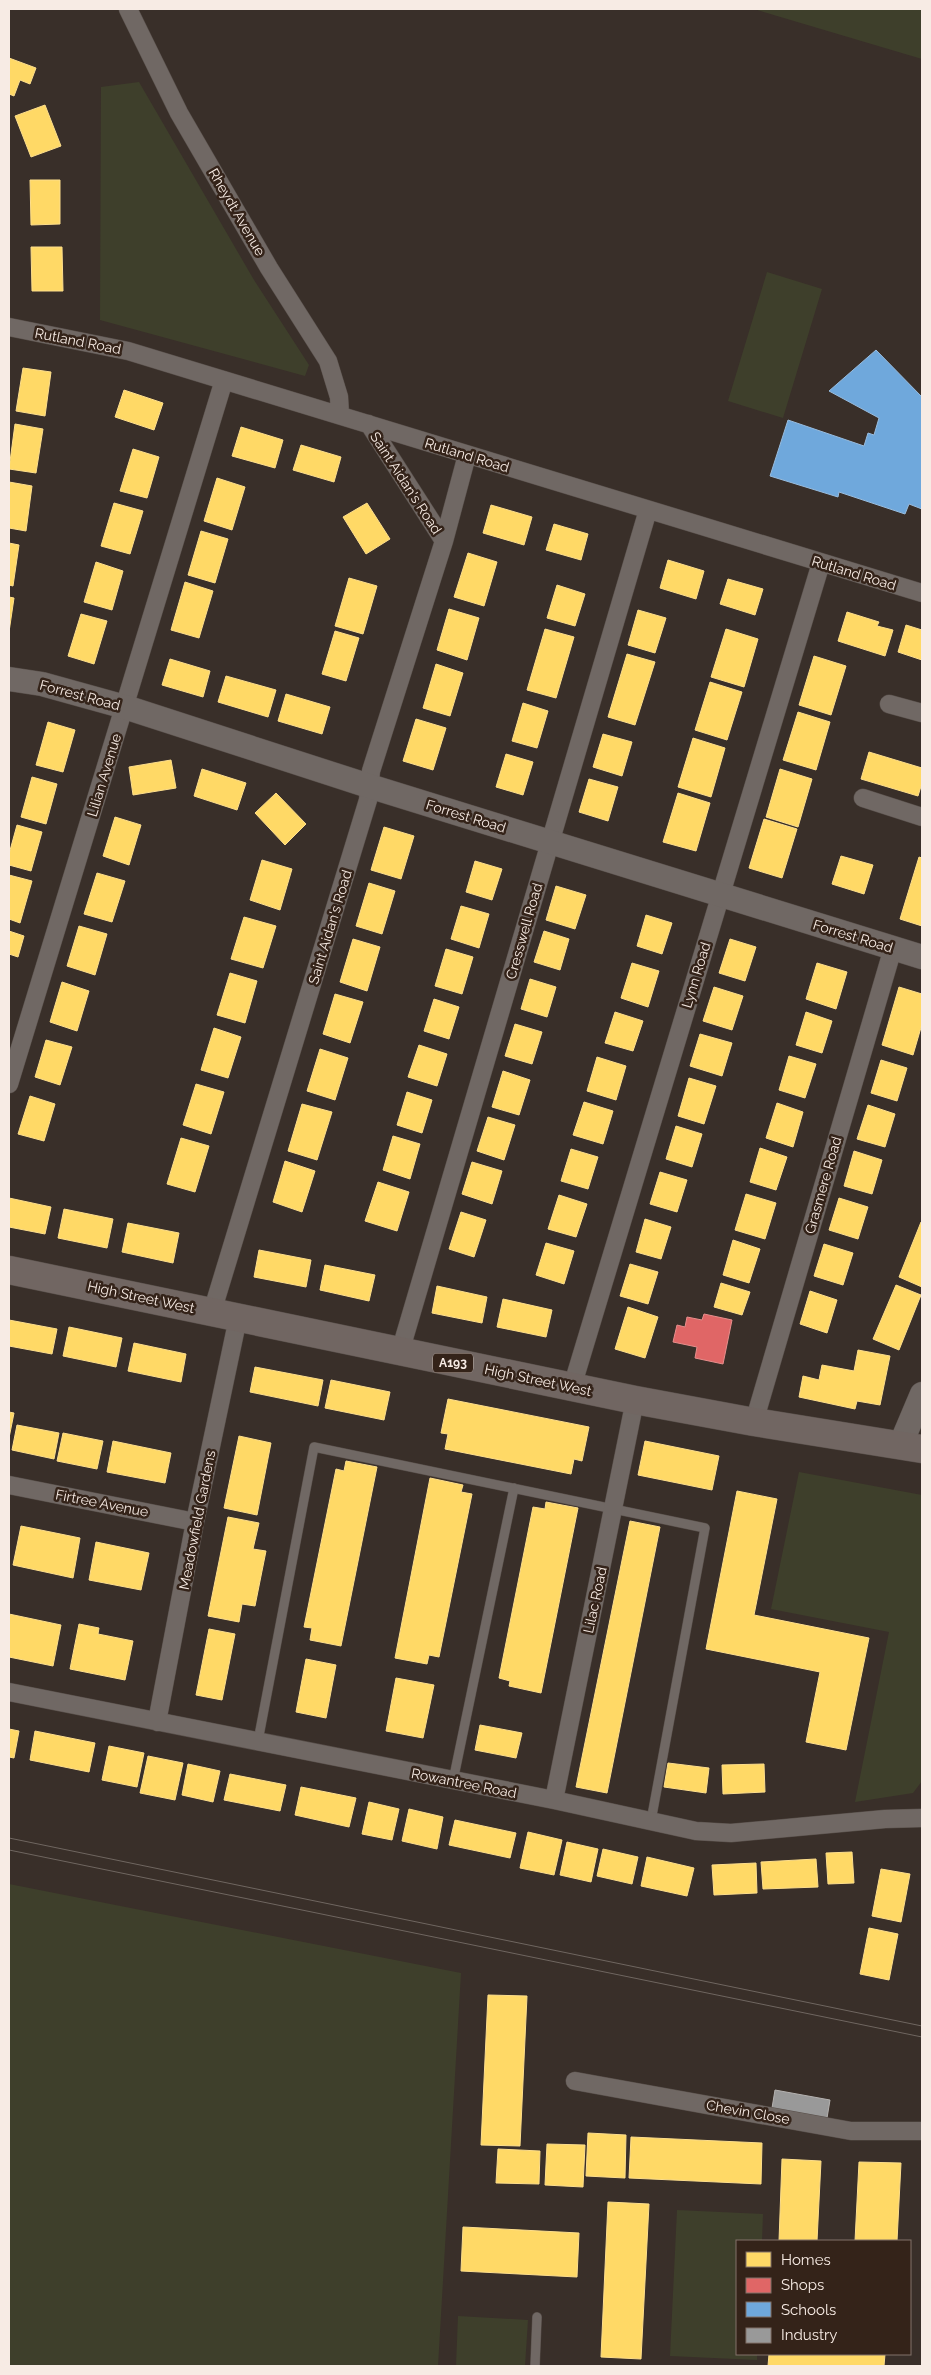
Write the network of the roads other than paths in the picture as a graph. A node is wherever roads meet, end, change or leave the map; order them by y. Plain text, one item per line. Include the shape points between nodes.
1 (128, 9) edge
2 (9, 327) edge
3 (224, 380) junction
4 (340, 416) junction
5 (369, 424) junction
6 (467, 455) junction
7 (648, 510) junction
8 (444, 541) junction
9 (822, 563) junction
10 (922, 593) edge
11 (9, 679) edge
12 (889, 704) dead end
13 (125, 707) junction
14 (922, 713) edge
15 (369, 786) junction
16 (863, 798) dead end
17 (922, 817) edge
18 (550, 842) junction
19 (720, 895) junction
20 (893, 948) junction
21 (922, 957) edge
22 (9, 1084) edge
23 (9, 1270) edge
24 (225, 1315) junction
25 (400, 1352) junction
26 (572, 1387) junction
27 (922, 1394) edge
28 (635, 1400) junction
29 (754, 1422) junction
30 (911, 1448) edge
31 (9, 1485) edge
32 (514, 1488) junction
33 (613, 1509) junction
34 (195, 1522) junction
35 (9, 1692) edge
36 (157, 1722) junction
37 (258, 1741) junction
38 (453, 1781) junction
39 (554, 1800) junction
40 (922, 1818) edge
41 (651, 1822) junction
42 (575, 2081) dead end
43 (922, 2131) edge
44 (537, 2317) dead end
45 (535, 2366) edge

1 - 4 street, Rheydt Avenue via 184,122 269,268 328,361 339,397
2 - 3 street, Rutland Road via 128,351
3 - 4 street, Rutland Road
3 - 13 street, Lilian Avenue
4 - 5 street, Rutland Road
5 - 6 street, Rutland Road
5 - 8 street, Saint Aidan's Road
6 - 7 street, Rutland Road
6 - 8 street, Saint Aidan's Road
7 - 9 street, Rutland Road
7 - 18 street, Cresswell Road
8 - 15 street, Saint Aidan's Road
9 - 10 street, Rutland Road
9 - 19 street, Lynn Road
11 - 13 street, Forrest Road via 42,684
12 - 14 street
13 - 15 street, Forrest Road
13 - 22 street, Lilian Avenue
15 - 18 street, Forrest Road
15 - 24 street, Saint Aidan's Road via 368,800
16 - 17 street
18 - 19 street, Forrest Road
18 - 25 street, Cresswell Road
19 - 20 street, Forrest Road
19 - 26 street, Lynn Road
20 - 21 street, Forrest Road
20 - 29 street, Grasmere Road
23 - 24 main road, High Street West / A193
24 - 25 main road, High Street West / A193
24 - 34 street, Meadowfield Gardens
25 - 26 main road, High Street West / A193
26 - 28 main road, High Street West / A193
27 - 30 street
28 - 29 main road, High Street West / A193
28 - 33 street, Lilac Road
29 - 30 main road, High Street West / A193
31 - 34 street, Firtree Avenue
32 - 33 lane
32 - 37 lane via 314,1447
32 - 38 lane
33 - 39 street, Lilac Road
33 - 41 lane via 706,1528
34 - 36 street, Meadowfield Gardens
35 - 36 street, Rowantree Road
36 - 37 street, Rowantree Road
37 - 38 street, Rowantree Road
38 - 39 street, Rowantree Road
39 - 41 street, Rowantree Road
40 - 41 street, Rowantree Road via 731,1833 696,1831
42 - 43 street, Chevin Close via 850,2131
44 - 45 lane

